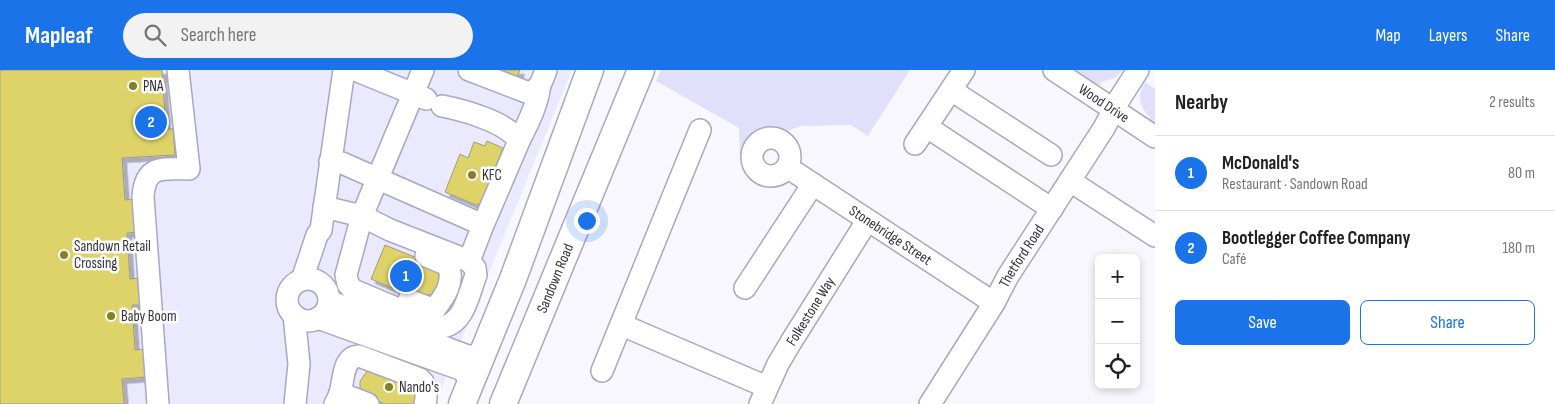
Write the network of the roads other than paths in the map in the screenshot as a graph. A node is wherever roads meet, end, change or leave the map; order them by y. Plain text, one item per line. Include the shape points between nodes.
1 (178, 70) edge
2 (344, 70) edge
3 (354, 70) edge
4 (423, 70) edge
5 (469, 70) edge
6 (590, 70) edge
7 (641, 70) edge
8 (964, 70) edge
9 (1054, 70) edge
10 (1138, 70) edge
11 (543, 78) edge
12 (951, 90) junction
13 (414, 94) junction
14 (442, 106) junction
15 (1114, 109) junction
16 (700, 130) dead end
17 (1155, 137) edge
18 (519, 141) junction
19 (1051, 155) dead end
20 (330, 161) junction
21 (787, 167) dead end
22 (378, 178) junction
23 (1070, 181) junction
24 (813, 184) junction
25 (421, 197) junction
26 (324, 206) junction
27 (1052, 209) junction
28 (362, 216) junction
29 (867, 221) junction
30 (483, 225) junction
31 (390, 230) junction
32 (1155, 236) edge
33 (469, 261) junction
34 (346, 275) junction
35 (310, 281) junction
36 (746, 288) dead end
37 (994, 302) junction
38 (314, 314) junction
39 (622, 325) junction
40 (482, 356) junction
41 (602, 371) dead end
42 (467, 394) edge
43 (764, 396) edge
44 (337, 399) edge
45 (158, 404) edge
46 (295, 404) edge
47 (368, 404) edge
48 (425, 404) edge
49 (503, 404) edge
50 (930, 404) edge

1 - 45 street via 189,168 155,170 145,179 143,192
2 - 20 street
3 - 13 street
4 - 13 street
5 - 11 street via 528,93 535,91
6 - 40 main road
7 - 49 main road, Sandown Road
8 - 12 street
9 - 15 street, Wood Drive
10 - 15 street, Thetford Road
11 - 18 street via 530,120
12 - 19 street
12 - 27 street via 921,135
13 - 14 street
13 - 22 street
14 - 18 street via 462,110 506,128
14 - 25 street via 461,119 501,135 507,142 507,149 481,208 469,209 445,199
15 - 17 street, Wood Drive
15 - 23 street, Thetford Road
16 - 39 street
18 - 30 street
20 - 22 street
20 - 26 street
21 - 24 street, Stonebridge Street
22 - 25 street
22 - 28 street
23 - 27 street, Thetford Road
23 - 32 street
24 - 29 street, Stonebridge Street
24 - 36 street
25 - 30 street
26 - 28 street
26 - 35 street via 322,235
27 - 37 street, Thetford Road
28 - 31 street
28 - 34 street
29 - 37 street, Stonebridge Street
29 - 43 street, Folkestone Way via 791,342
30 - 33 street
31 - 33 street
31 - 34 street via 406,248 448,265 459,273 460,284 449,307 442,311 434,310
33 - 34 street via 476,275 459,318 441,327 353,290
35 - 38 street via 327,292
35 - 38 street via 293,286 288,303
37 - 50 street, Thetford Road
38 - 40 street via 468,356
38 - 42 street via 463,370
38 - 46 street via 299,364
39 - 41 street
39 - 43 street
40 - 42 main road
44 - 47 street
44 - 48 street via 345,368 359,356 420,379 425,385

